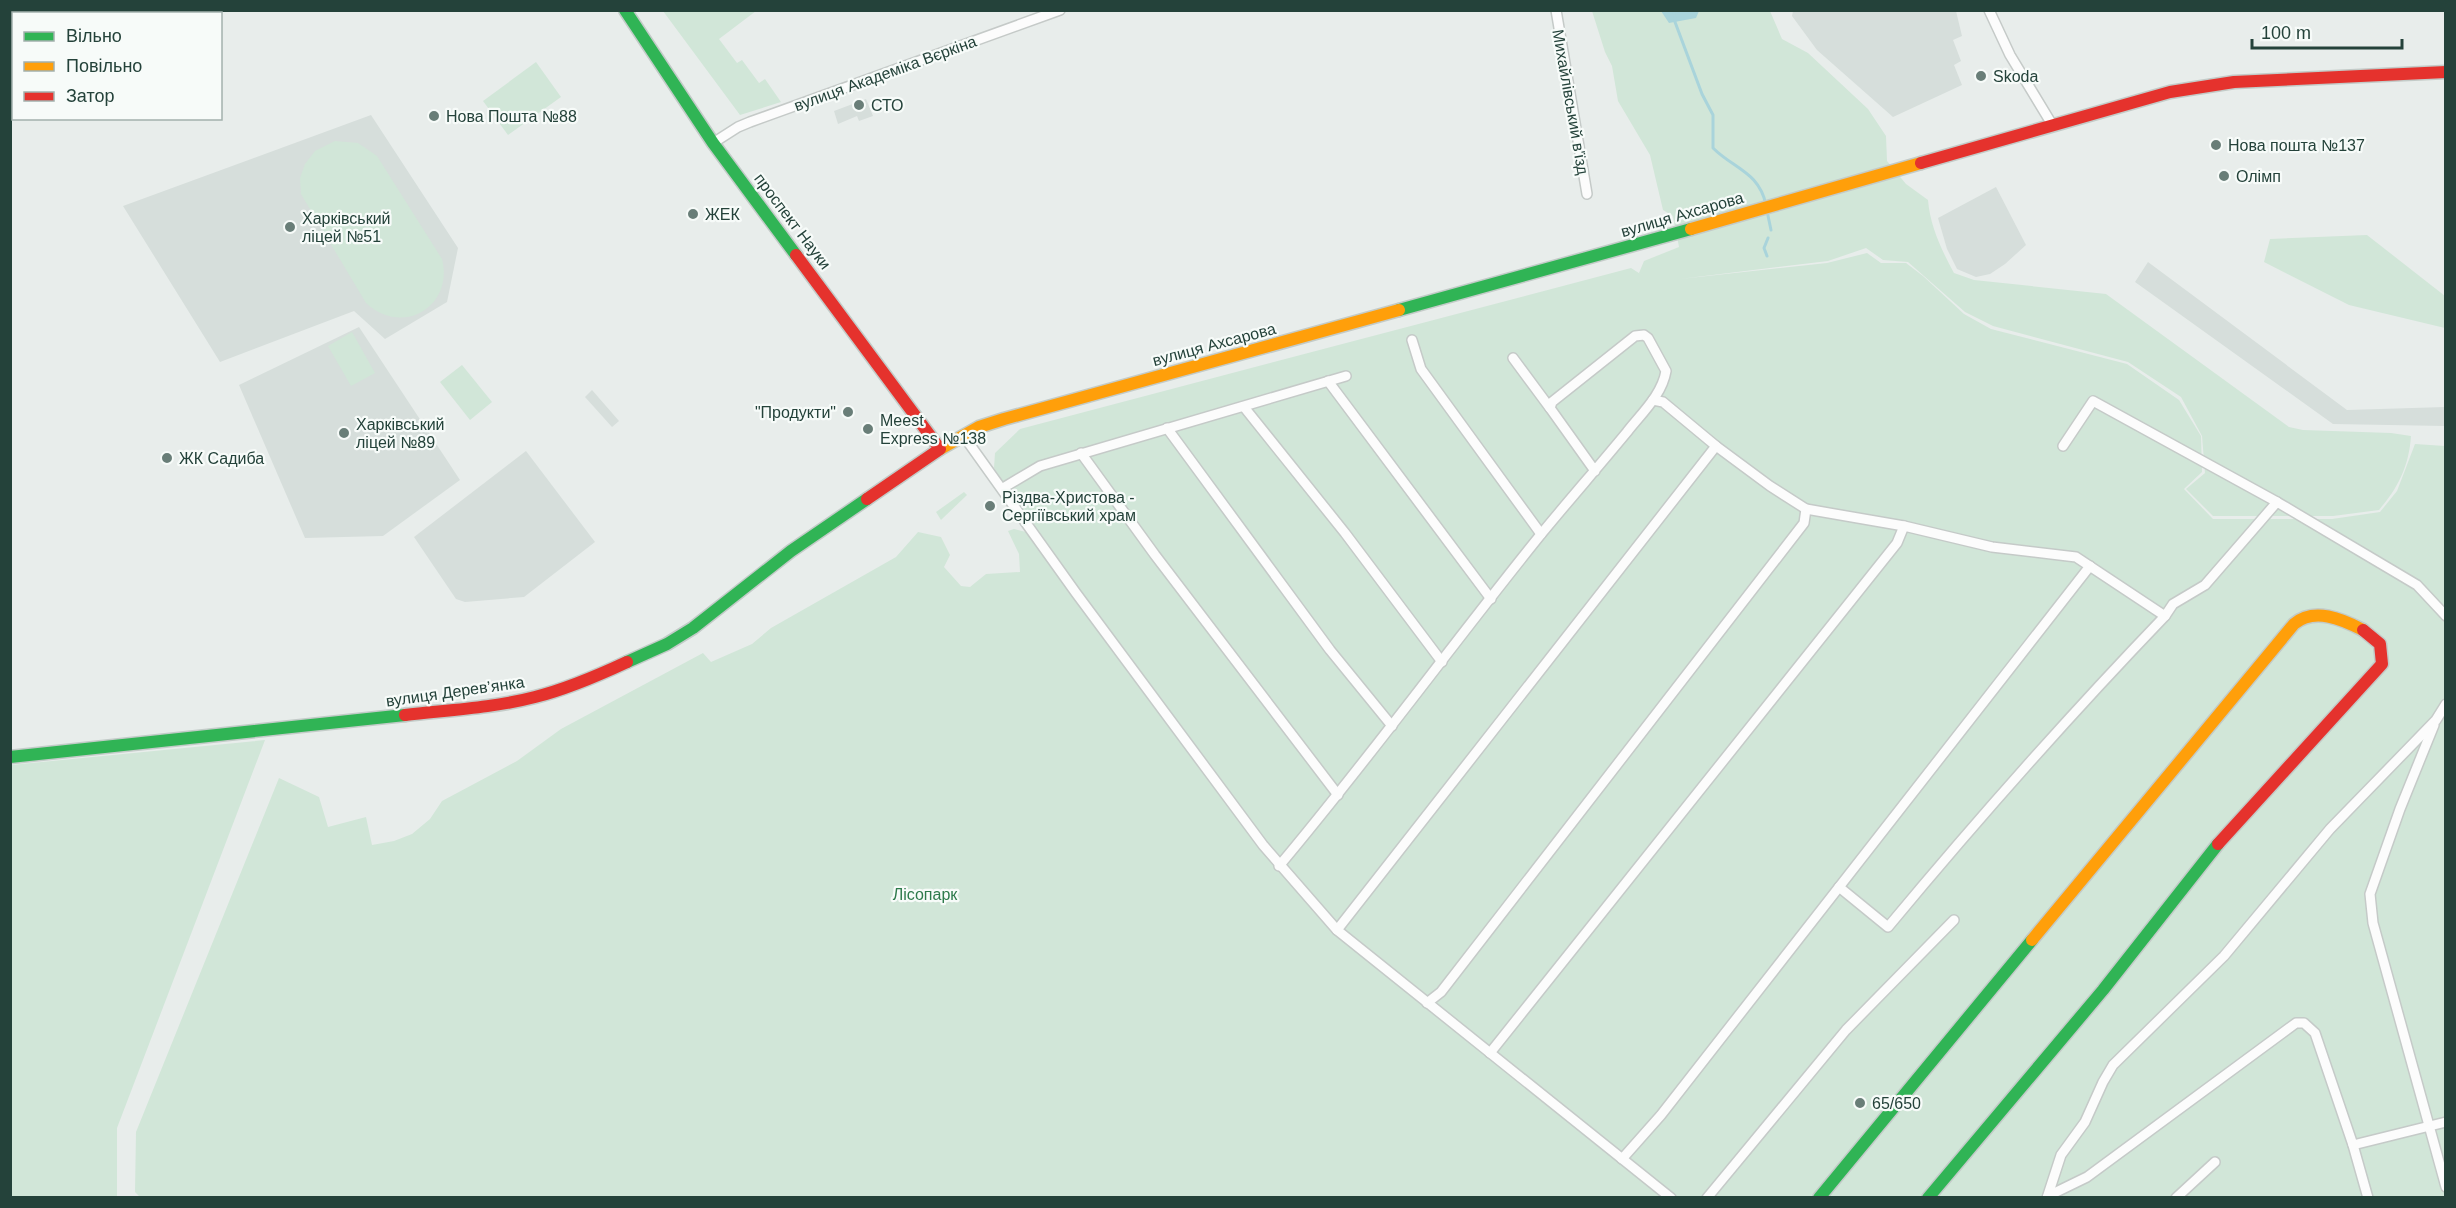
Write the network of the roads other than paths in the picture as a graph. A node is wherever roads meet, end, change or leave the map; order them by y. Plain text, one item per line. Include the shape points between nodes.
1 (625, 10) edge
2 (1060, 10) edge
3 (1556, 10) edge
4 (1989, 10) edge
5 (2445, 72) edge
6 (2053, 126) junction
7 (713, 143) junction
8 (1587, 194) dead end
9 (1412, 340) dead end
10 (1513, 358) dead end
11 (1346, 376) dead end
12 (1328, 381) junction
13 (1653, 400) junction
14 (1244, 407) junction
15 (1550, 408) junction
16 (1167, 428) junction
17 (963, 435) junction
18 (1716, 446) junction
19 (2063, 446) dead end
20 (940, 449) junction
21 (1082, 453) junction
22 (1595, 471) junction
23 (1003, 488) junction
24 (2277, 502) junction
25 (1806, 508) junction
26 (1904, 526) junction
27 (1541, 534) junction
28 (2090, 566) junction
29 (1491, 599) junction
30 (2165, 616) junction
31 (2445, 616) edge
32 (1442, 662) junction
33 (2445, 704) edge
34 (2436, 720) junction
35 (1392, 726) junction
36 (10, 757) edge
37 (1338, 795) junction
38 (1279, 866) junction
39 (1839, 887) junction
40 (1954, 920) dead end
41 (1337, 930) junction
42 (1427, 1003) junction
43 (1490, 1053) junction
44 (2445, 1122) edge
45 (2429, 1127) junction
46 (2353, 1145) junction
47 (1622, 1159) junction
48 (2215, 1162) dead end
49 (2445, 1187) edge
50 (1671, 1197) edge
51 (1707, 1197) edge
52 (1818, 1197) edge
53 (1928, 1197) edge
54 (2048, 1197) edge
55 (2176, 1197) edge
56 (2368, 1197) edge

1 - 7 main road, проспект Науки
2 - 7 street, вулиця Академіка Вєркіна via 750,122
3 - 8 street, Михайлівський в'їзд
4 - 6 street via 2010,55
5 - 6 main road, вулиця Ахсарова via 2225,83 2170,92
6 - 17 main road, вулиця Ахсарова via 1024,414
7 - 20 main road, проспект Науки
9 - 27 street via 1421,369
10 - 15 street
11 - 12 street
12 - 14 street
12 - 29 street
13 - 15 street via 1666,371 1648,338 1640,335 1555,397
13 - 18 street via 1663,402
13 - 22 street
14 - 16 street
14 - 32 street
15 - 22 street
16 - 21 street
16 - 35 street via 1330,650
17 - 20 main road, вулиця Ахсарова
17 - 23 street
18 - 25 street
18 - 41 street
19 - 24 street via 2093,401
20 - 36 main road, вулиця Дерев’янка via 790,551 693,628 641,658 567,687 483,707
21 - 23 street via 1040,466
21 - 37 street
22 - 27 street
23 - 38 street
24 - 30 street via 2205,585 2173,604
24 - 31 street via 2417,585
25 - 26 street
25 - 42 street via 1804,523 1441,993
26 - 28 street via 1992,547 2067,555
26 - 43 street via 1897,543
27 - 29 street
28 - 30 street
28 - 39 street
29 - 32 street
30 - 39 street via 1970,829 1888,927
32 - 35 street
33 - 34 street
34 - 45 street via 2370,894 2373,923
34 - 54 street via 2330,829 2224,956 2113,1065 2085,1122 2061,1155
35 - 37 street
37 - 38 street
38 - 41 street
39 - 47 street
40 - 51 street via 1846,1030
41 - 42 street
42 - 43 street
43 - 47 street
44 - 45 street
45 - 46 street
45 - 49 street
46 - 54 street via 2315,1033 2304,1023 2296,1023 2087,1177
46 - 56 street
47 - 50 street
48 - 55 street
52 - 53 main road via 2284,634 2305,616 2323,614 2366,630 2378,641 2382,664 2220,841 2103,990

